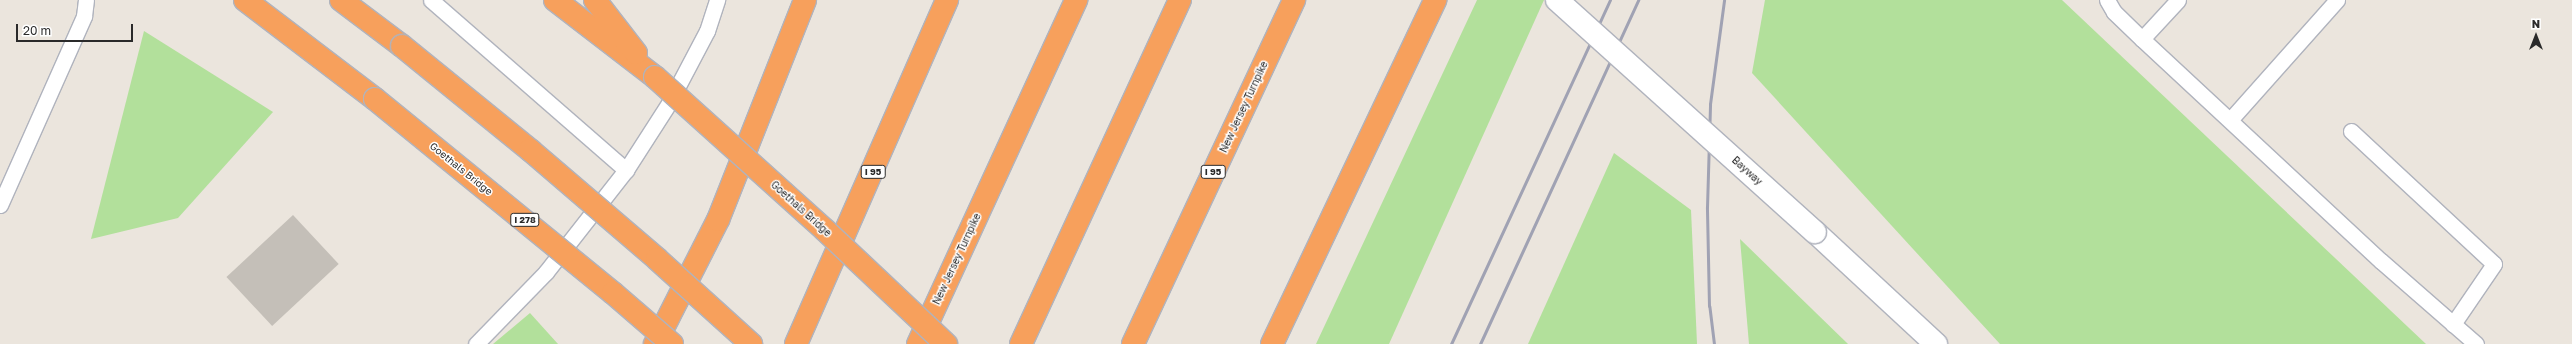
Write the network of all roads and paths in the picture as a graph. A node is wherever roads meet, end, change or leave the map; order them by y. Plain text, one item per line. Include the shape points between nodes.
1 (86, 0) edge
2 (245, 0) edge
3 (341, 0) edge
4 (431, 0) edge
5 (555, 0) edge
6 (581, 0) edge
7 (595, 0) edge
8 (717, 0) edge
9 (805, 0) edge
10 (947, 0) edge
11 (1076, 0) edge
12 (1180, 0) edge
13 (1294, 0) edge
14 (1435, 0) edge
15 (1558, 0) edge
16 (2107, 0) edge
17 (2178, 0) edge
18 (2337, 0) edge
19 (2142, 39) junction
20 (655, 77) junction
21 (2230, 120) junction
22 (2351, 131) dead end
23 (626, 170) junction
24 (0, 205) edge
25 (2453, 324) junction
26 (476, 344) edge
27 (655, 344) edge
28 (672, 344) edge
29 (751, 344) edge
30 (796, 344) edge
31 (918, 344) edge
32 (946, 344) edge
33 (1022, 344) edge
34 (1133, 344) edge
35 (1272, 344) edge
36 (1936, 344) edge
37 (2476, 344) edge

1 - 24 lane via 84,16
2 - 28 highway, Goethals Bridge / I 278, bridge via 375,99
3 - 29 highway, bridge via 536,155
4 - 23 lane
5 - 20 highway
6 - 20 highway
7 - 20 highway
8 - 23 lane via 707,30 676,90
9 - 27 highway via 718,220
10 - 30 highway, I 95
11 - 31 highway, New Jersey Turnpike
12 - 33 highway
13 - 34 highway, New Jersey Turnpike / I 95
14 - 35 highway
15 - 36 street, Bayway, bridge
16 - 19 lane via 2114,12
17 - 19 lane
18 - 21 lane
19 - 21 lane
20 - 32 highway, Goethals Bridge, bridge via 826,231
21 - 25 lane via 2381,261
22 - 25 lane via 2494,264
23 - 26 lane via 546,272
25 - 37 lane

